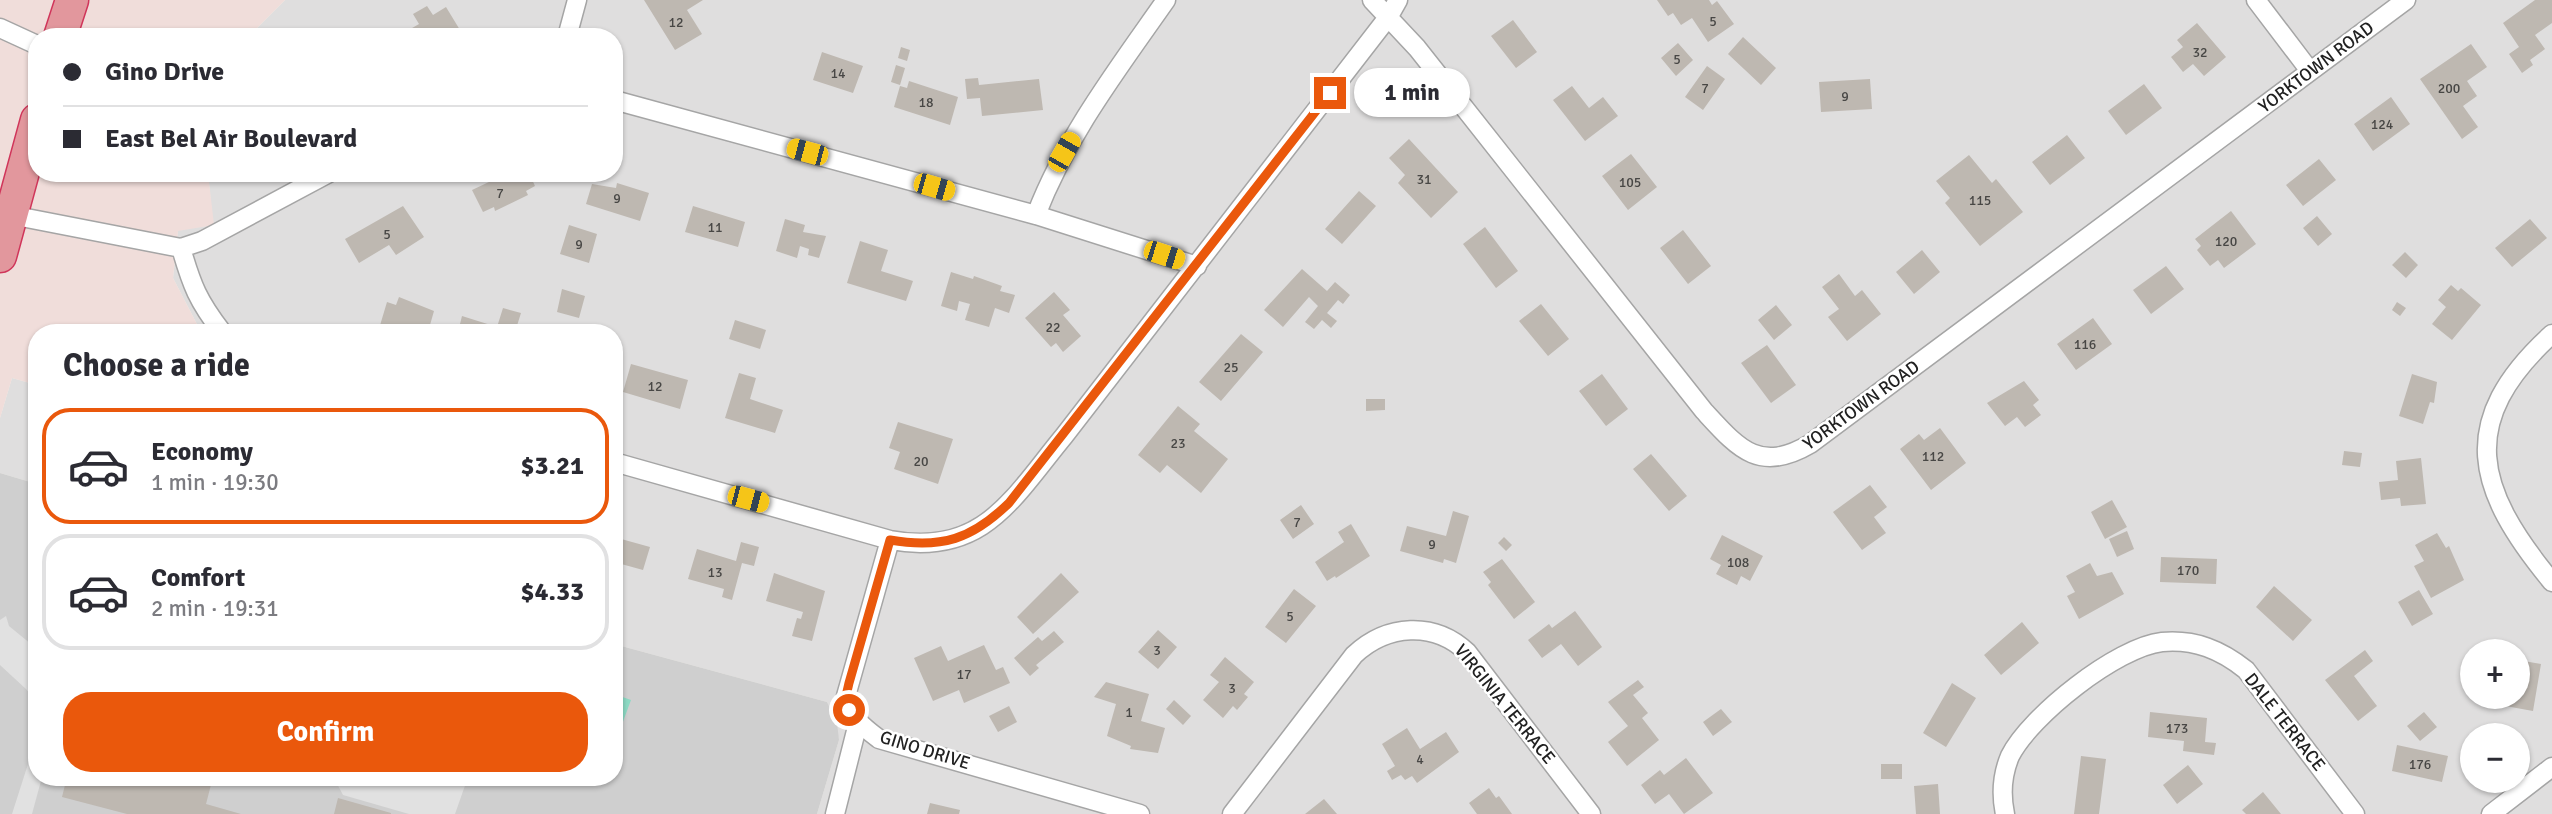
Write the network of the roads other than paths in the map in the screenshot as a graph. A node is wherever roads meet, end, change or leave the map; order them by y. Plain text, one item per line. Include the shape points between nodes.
1 (72, 0) edge
2 (577, 0) edge
3 (1166, 0) edge
4 (1372, 0) edge
5 (1398, 0) edge
6 (2256, 0) edge
7 (2406, 0) edge
8 (1389, 16) junction
9 (0, 28) edge
10 (63, 28) edge
11 (569, 28) edge
12 (28, 42) edge
13 (2310, 71) junction
14 (623, 102) edge
15 (28, 153) edge
16 (312, 182) edge
17 (11, 215) junction
18 (1036, 215) junction
19 (181, 248) junction
20 (0, 256) edge
21 (1197, 266) junction
22 (215, 324) edge
23 (2552, 334) edge
24 (623, 465) edge
25 (890, 540) junction
26 (2552, 582) edge
27 (858, 723) junction
28 (2552, 767) edge
29 (835, 814) edge
30 (1140, 814) edge
31 (1232, 814) edge
32 (1591, 814) edge
33 (2006, 814) edge
34 (2356, 814) edge
35 (2491, 814) edge

1 - 10 highway
2 - 11 street
3 - 18 street via 1086,115 1054,170
4 - 8 street, YORKTOWN ROAD
5 - 8 street
6 - 13 street
7 - 13 street, YORKTOWN ROAD
8 - 13 street, YORKTOWN ROAD via 1704,411 1745,452 1770,458 1810,444
8 - 21 street
9 - 12 street
14 - 18 street
15 - 17 highway
16 - 19 street
17 - 19 street
17 - 20 highway
18 - 21 street
19 - 22 street via 194,292
21 - 25 street via 994,518 956,540 912,544
23 - 26 street via 2525,359 2503,392 2487,448 2493,492 2503,516
24 - 25 street
25 - 27 street, GINO DRIVE via 846,696
27 - 29 street
27 - 30 street, GINO DRIVE via 879,739
28 - 35 street
31 - 32 street, VIRGINIA TERRACE via 1354,655 1381,635 1415,630 1440,634 1467,652
33 - 34 street, DALE TERRACE via 2002,798 2011,756 2045,714 2116,660 2137,649 2176,641 2207,646 2246,670

